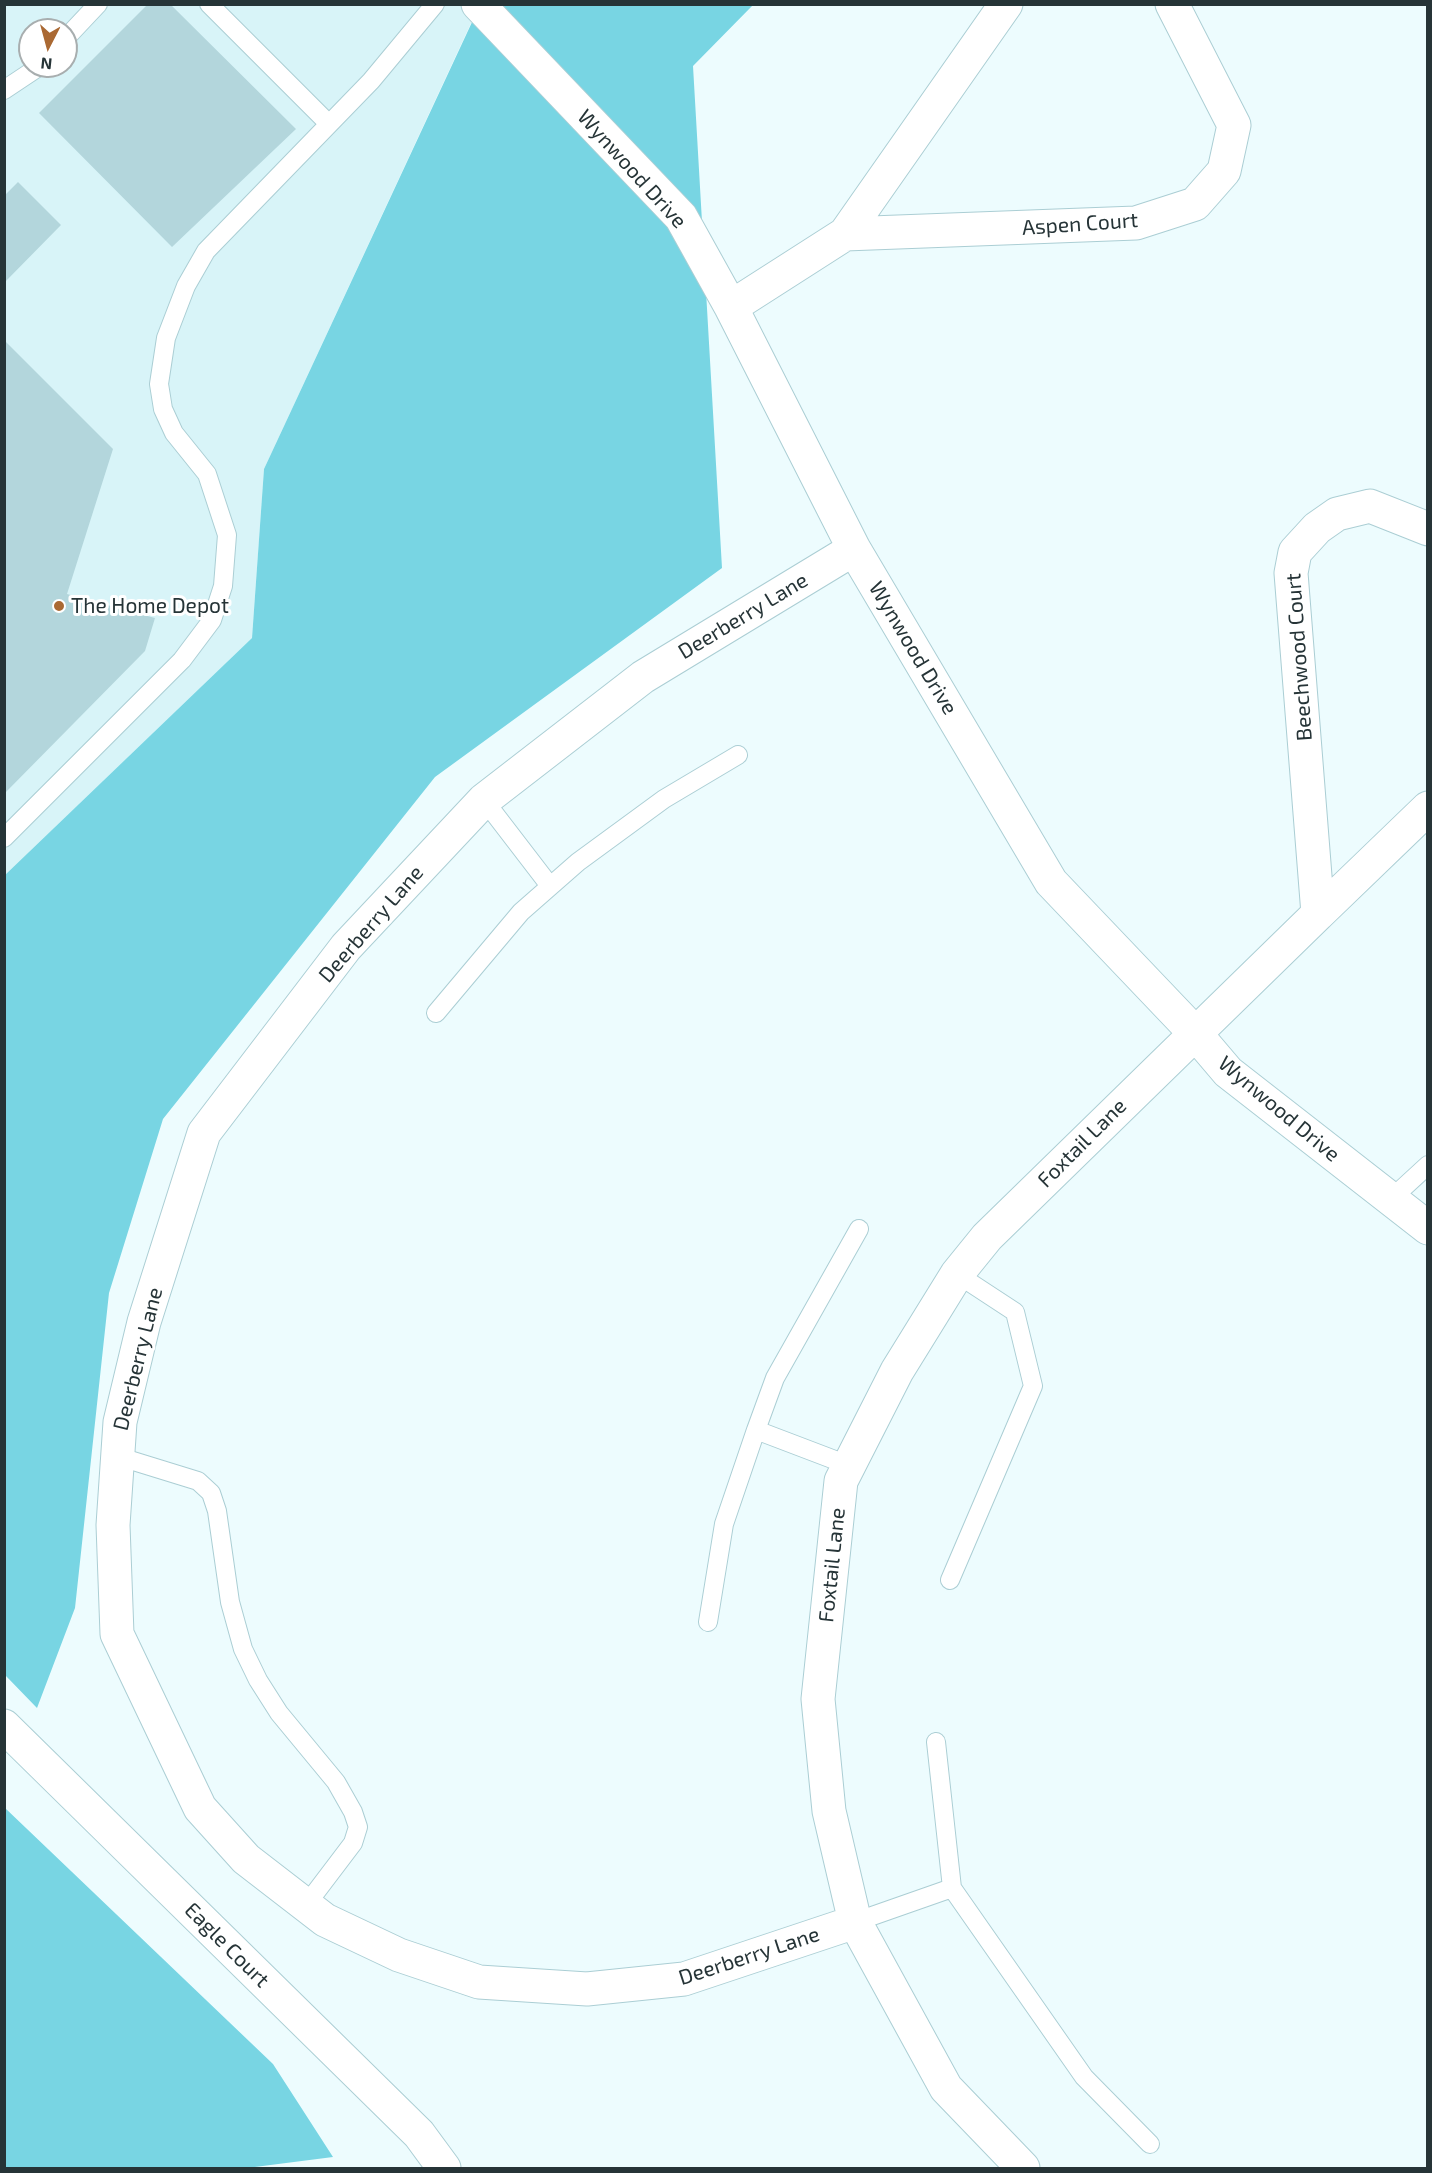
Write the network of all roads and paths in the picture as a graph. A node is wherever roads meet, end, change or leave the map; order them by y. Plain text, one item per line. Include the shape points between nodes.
1 (98, 4) edge
2 (209, 4) edge
3 (435, 4) edge
4 (478, 4) edge
5 (1006, 4) edge
6 (1172, 4) edge
7 (78, 25) edge
8 (22, 78) edge
9 (4, 90) edge
10 (329, 124) junction
11 (845, 234) junction
12 (732, 307) junction
13 (1428, 529) edge
14 (855, 549) junction
15 (738, 755) dead end
16 (484, 800) junction
17 (1428, 808) edge
18 (4, 838) edge
19 (550, 886) junction
20 (1318, 914) junction
21 (436, 1013) dead end
22 (1194, 1032) junction
23 (1428, 1165) edge
24 (1391, 1199) junction
25 (1428, 1228) edge
26 (859, 1229) dead end
27 (957, 1274) junction
28 (756, 1430) junction
29 (117, 1456) junction
30 (848, 1465) junction
31 (950, 1580) dead end
32 (708, 1622) dead end
33 (4, 1726) edge
34 (936, 1742) dead end
35 (952, 1888) junction
36 (306, 1905) junction
37 (855, 1922) junction
38 (1150, 2144) dead end
39 (444, 2169) edge
40 (1023, 2169) edge

1 - 7 lane
2 - 10 lane
3 - 10 lane via 371,81
4 - 12 street, Wynwood Drive via 681,217
5 - 11 street
6 - 11 street, Aspen Court via 1234,125 1224,171 1195,204 1136,223
8 - 9 lane
10 - 18 lane via 206,250 186,286 166,338 159,384 163,409 174,433 207,474 227,535 223,586 212,620 182,660
11 - 12 street
12 - 14 street, Wynwood Drive
13 - 20 street, Beechwood Court via 1370,507 1337,514 1317,528 1295,552 1291,573
14 - 16 street, Deerberry Lane via 643,677
14 - 22 street, Wynwood Drive via 1051,882
15 - 19 lane via 626,824
16 - 19 lane
16 - 29 street, Deerberry Lane via 346,947 204,1133 144,1322 120,1422
17 - 20 street
19 - 21 lane via 521,912
20 - 22 street
22 - 24 street, Wynwood Drive via 1228,1072
22 - 27 street, Foxtail Lane via 987,1238
23 - 24 lane
24 - 25 street, Wynwood Drive
26 - 28 lane via 775,1378
27 - 30 street, Foxtail Lane via 897,1371
27 - 31 lane via 1015,1312 1033,1386
28 - 30 lane
28 - 32 lane via 724,1524
29 - 36 street, Deerberry Lane via 113,1525 117,1634 200,1808 246,1859
29 - 36 lane via 198,1480 211,1493 230,1602 243,1649 279,1713 336,1782 353,1812 358,1827 353,1843
30 - 37 street, Foxtail Lane via 840,1480 818,1699 829,1811
33 - 39 street, Eagle Court via 419,2134
34 - 35 lane
35 - 37 lane
35 - 38 lane via 1084,2077
36 - 37 street, Deerberry Lane via 325,1920 399,1955 479,1982 587,1989 684,1979
37 - 40 street, Foxtail Lane via 946,2088

